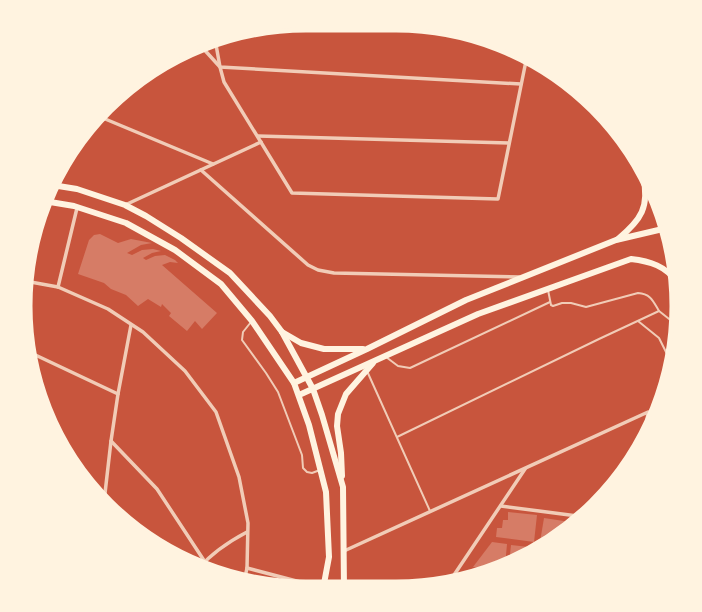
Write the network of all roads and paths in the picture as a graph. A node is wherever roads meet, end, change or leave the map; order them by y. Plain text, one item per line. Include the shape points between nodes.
1 (216, 45) edge
2 (204, 49) edge
3 (526, 62) edge
4 (220, 66) junction
5 (521, 84) junction
6 (104, 118) edge
7 (258, 136) junction
8 (261, 142) junction
9 (509, 143) junction
10 (213, 164) junction
11 (202, 170) junction
12 (644, 184) edge
13 (57, 186) edge
14 (50, 202) edge
15 (125, 205) junction
16 (78, 208) junction
17 (661, 229) edge
18 (616, 240) junction
19 (670, 275) edge
20 (522, 277) junction
21 (31, 282) edge
22 (58, 287) junction
23 (548, 289) junction
24 (550, 302) junction
25 (659, 311) junction
26 (252, 321) junction
27 (638, 321) junction
28 (671, 321) edge
29 (131, 324) junction
30 (282, 332) junction
31 (367, 349) junction
32 (34, 354) edge
33 (386, 356) junction
34 (668, 357) edge
35 (375, 361) junction
36 (367, 370) junction
37 (307, 377) junction
38 (294, 383) junction
39 (313, 389) junction
40 (118, 394) junction
41 (299, 395) junction
42 (647, 421) edge
43 (397, 437) junction
44 (111, 441) junction
45 (525, 468) junction
46 (321, 470) junction
47 (343, 486) junction
48 (104, 494) edge
49 (501, 506) junction
50 (431, 512) junction
51 (577, 515) edge
52 (247, 532) junction
53 (344, 551) junction
54 (204, 562) joint
55 (247, 568) junction
56 (245, 575) edge
57 (454, 576) edge
58 (299, 582) edge
59 (324, 582) edge
60 (344, 582) edge

1 - 4 street
2 - 4 street
3 - 5 street
4 - 5 street
4 - 7 street via 224,82
5 - 9 street
6 - 10 street
7 - 8 street
7 - 9 street
8 - 9 street via 292,193 498,199
8 - 10 street
10 - 11 street
11 - 15 street
11 - 20 street via 308,265 318,270 334,273
12 - 18 main road via 646,197 640,217
13 - 15 main road via 77,189
14 - 16 main road
15 - 30 main road via 181,238 230,273
16 - 22 street
16 - 26 main road via 126,223 175,250 221,284
17 - 18 main road
18 - 20 main road
19 - 23 main road via 654,264 631,259
20 - 31 main road via 466,300
21 - 22 street
22 - 29 street via 108,309
23 - 24 lane
23 - 33 main road via 478,314
24 - 25 lane via 553,306 571,303 586,307 638,293 650,296
24 - 33 lane via 410,368 398,366
25 - 27 lane
25 - 28 lane
26 - 38 main road
26 - 46 lane via 243,332 242,340 278,392 302,455 303,468 312,473
27 - 34 lane via 660,338
27 - 43 lane
29 - 40 street
29 - 52 street via 185,371 216,412 240,477 248,523
30 - 31 main road via 301,343 324,349
30 - 37 main road
31 - 37 main road
32 - 40 street
33 - 35 main road
35 - 36 main road
35 - 39 main road
36 - 43 lane
36 - 47 main road via 346,394 338,414
37 - 38 main road
37 - 39 main road
38 - 41 main road
39 - 41 main road
39 - 47 main road
40 - 44 street
41 - 46 main road
42 - 45 street via 648,412
43 - 50 lane
44 - 48 street
44 - 54 street via 157,489
45 - 49 street
45 - 50 street
46 - 59 main road via 326,492 329,557
47 - 53 main road
49 - 51 street
49 - 57 street
50 - 53 street
52 - 54 street via 232,540
52 - 55 street
53 - 60 main road
55 - 56 street
55 - 58 street

